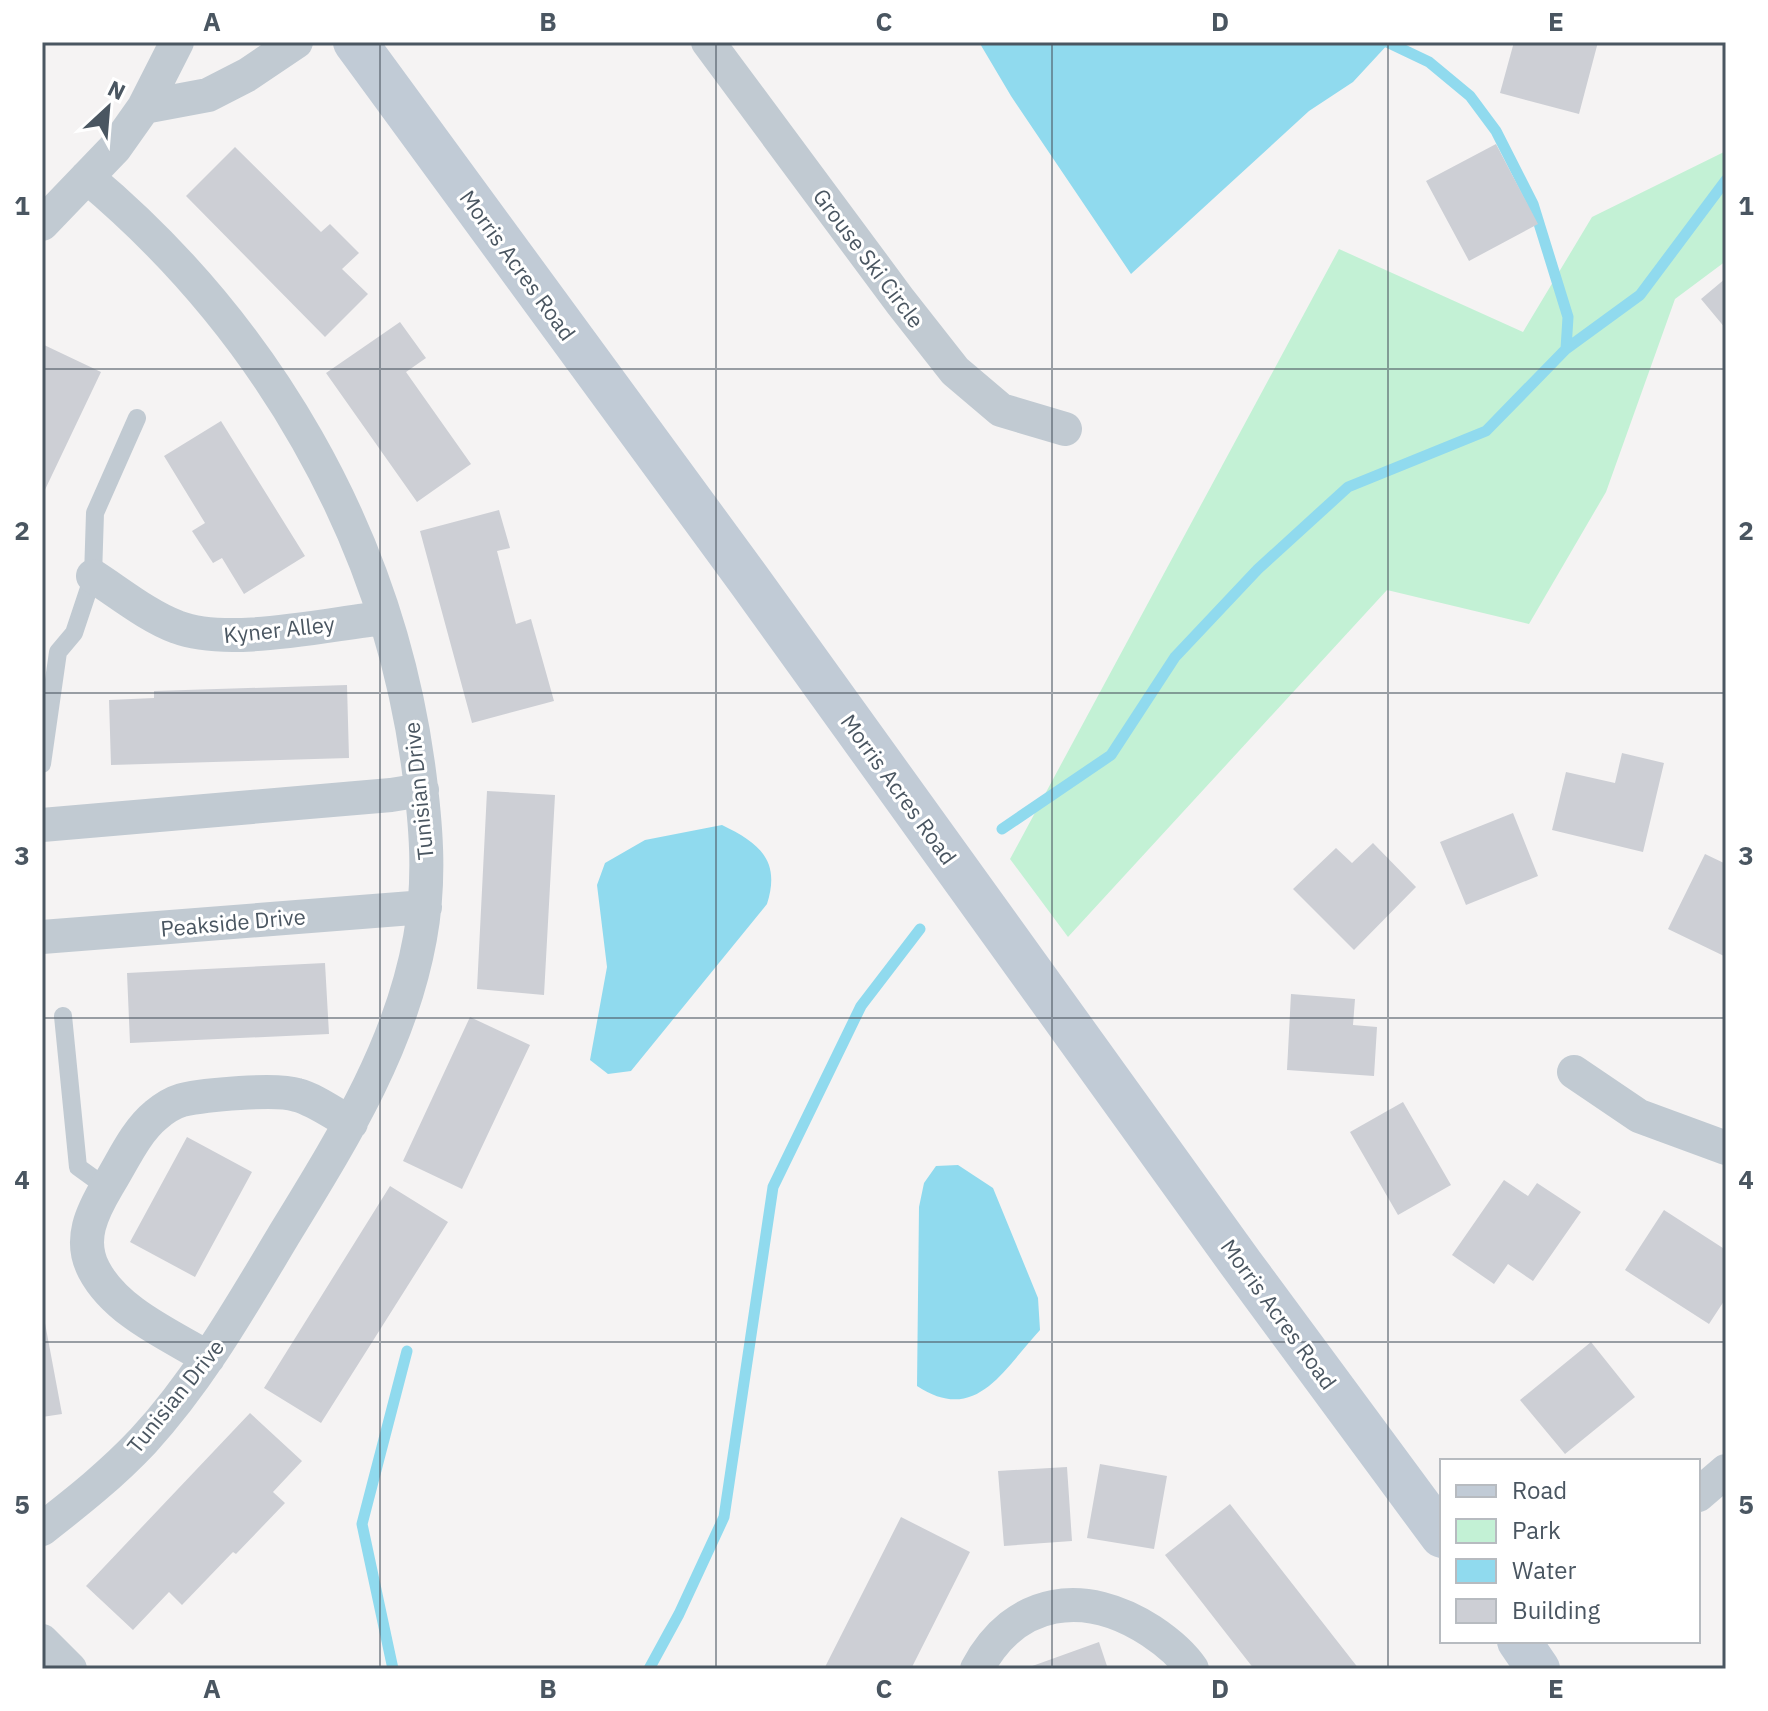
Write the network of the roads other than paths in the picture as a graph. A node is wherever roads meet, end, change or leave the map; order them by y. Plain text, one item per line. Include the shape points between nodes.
1 (177, 42) edge
2 (296, 42) edge
3 (355, 42) edge
4 (708, 42) edge
5 (144, 107) junction
6 (87, 177) junction
7 (42, 224) edge
8 (137, 418) dead end
9 (1065, 429) dead end
10 (93, 576) junction
11 (384, 618) junction
12 (42, 764) edge
13 (422, 790) junction
14 (42, 825) edge
15 (425, 907) junction
16 (42, 937) edge
17 (63, 1016) dead end
18 (1574, 1072) dead end
19 (351, 1123) junction
20 (1726, 1148) edge
21 (107, 1188) junction
22 (208, 1358) junction
23 (1726, 1471) edge
24 (1700, 1493) edge
25 (42, 1529) edge
26 (1440, 1533) edge
27 (42, 1641) edge
28 (1520, 1643) edge
29 (70, 1669) edge
30 (977, 1669) edge
31 (1192, 1669) edge
32 (1538, 1669) edge

1 - 5 street
2 - 5 street via 208,95
3 - 26 street, Morris Acres Road
4 - 9 street, Grouse Ski Circle via 955,371 1001,410
5 - 6 street
6 - 7 street
6 - 11 street, Tunisian Drive via 195,281 238,332 301,425 350,525
8 - 10 lane via 95,513
10 - 11 street, Kyner Alley via 174,626 207,634 233,636
10 - 12 lane via 74,633 58,652
11 - 13 street, Tunisian Drive via 413,726
13 - 14 street
13 - 15 street, Tunisian Drive via 428,850
15 - 16 street, Peakside Drive
15 - 19 street, Tunisian Drive via 409,988 377,1073
17 - 21 lane via 78,1167
18 - 20 street via 1639,1116
19 - 21 street via 292,1093 186,1099 149,1120
19 - 22 street, Tunisian Drive
21 - 22 street via 88,1228 93,1270 125,1306
22 - 25 street, Tunisian Drive via 142,1442
23 - 24 street
27 - 29 street
28 - 32 street
30 - 31 street via 1003,1632 1027,1615 1074,1603 1134,1620

